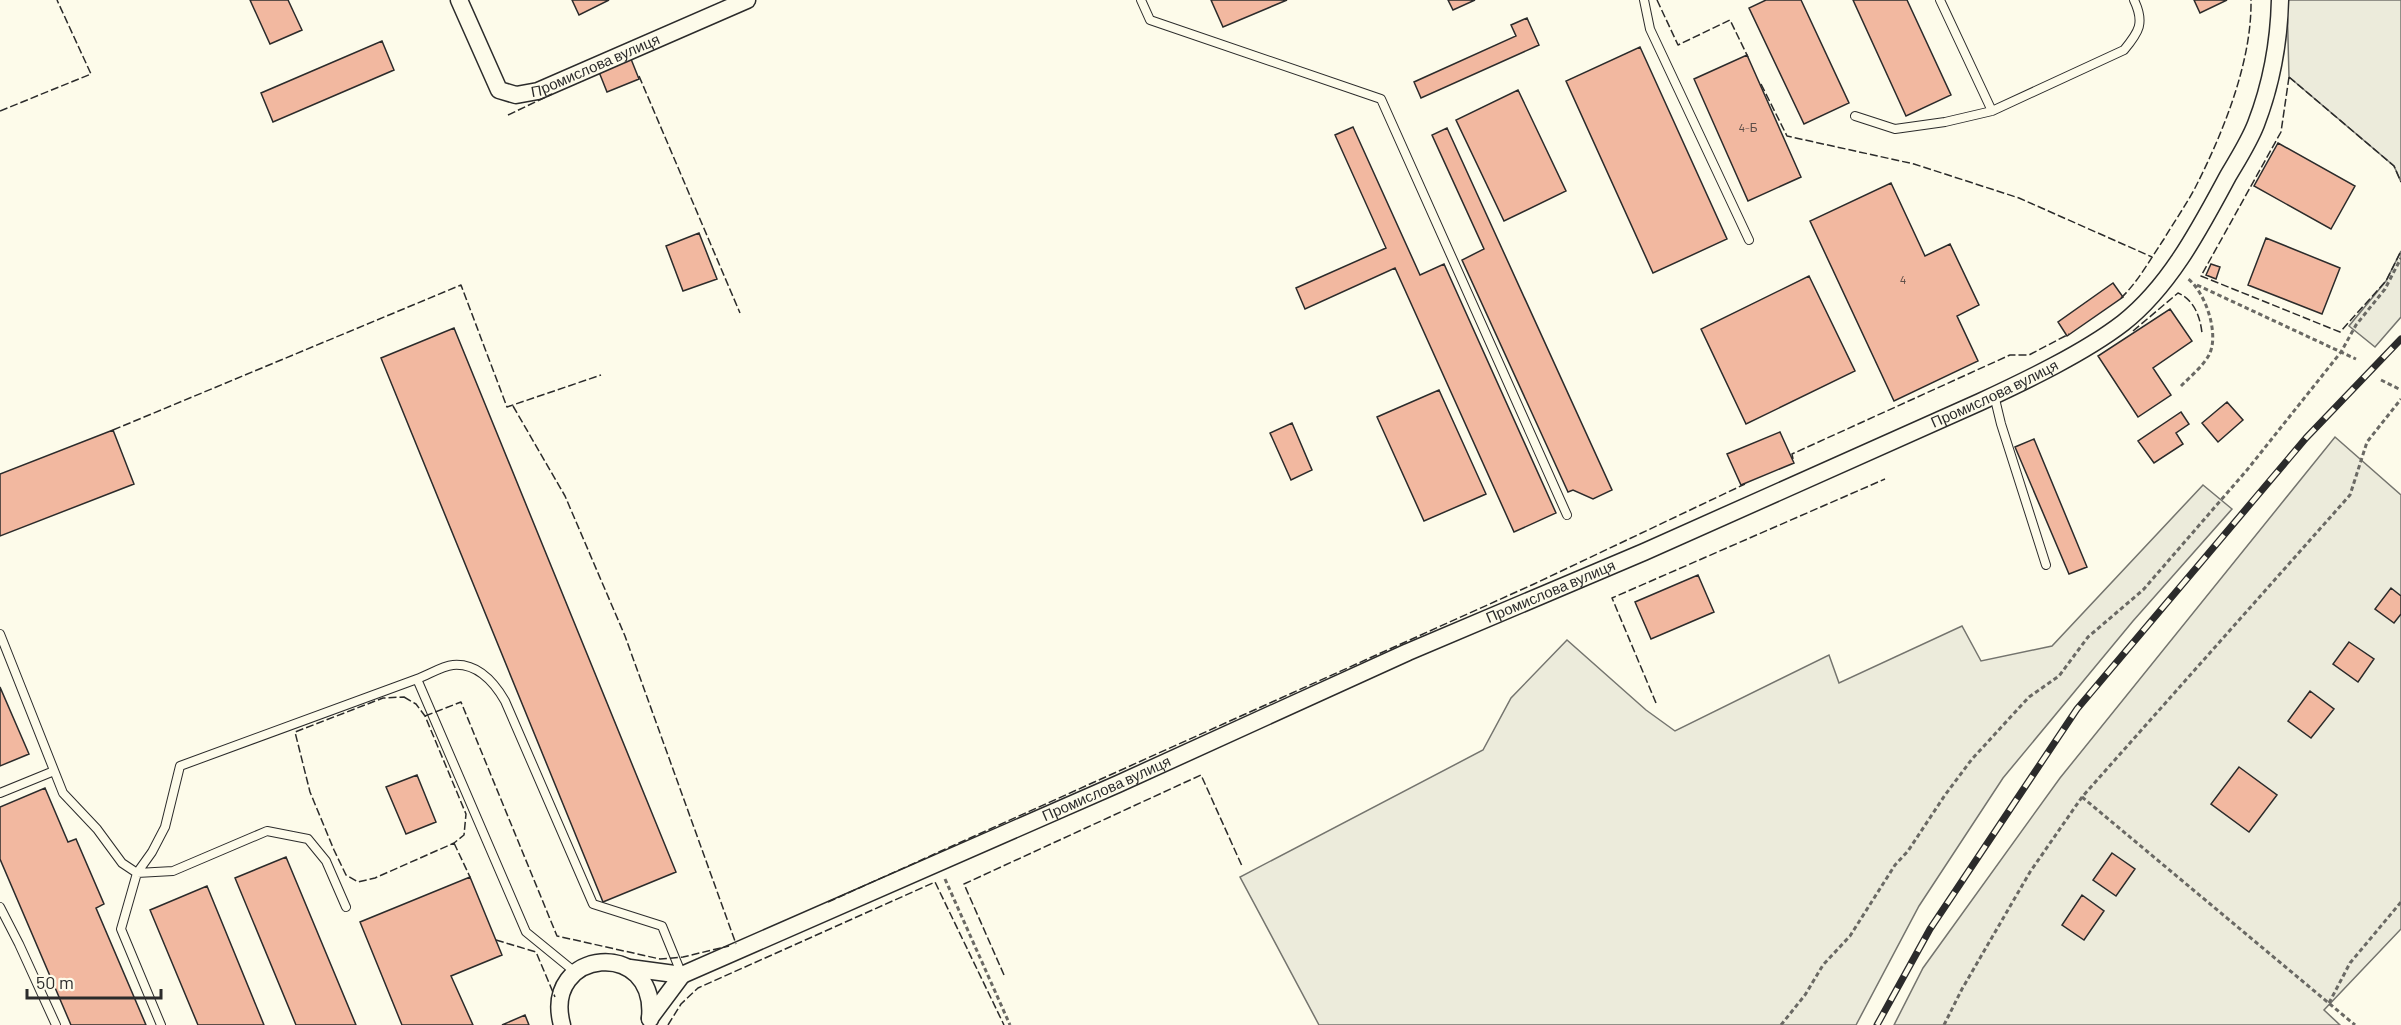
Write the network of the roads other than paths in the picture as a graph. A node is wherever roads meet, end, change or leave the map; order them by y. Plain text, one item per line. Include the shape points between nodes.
1 (459, 0) edge
2 (747, 0) edge
3 (1141, 0) edge
4 (1644, 0) edge
5 (1940, 0) edge
6 (2134, 0) edge
7 (2280, 0) edge
8 (1992, 111) junction
9 (1855, 116) dead end
10 (1749, 240) dead end
11 (1994, 395) junction
12 (1567, 515) dead end
13 (2046, 565) dead end
14 (0, 634) edge
15 (417, 679) junction
16 (54, 771) junction
17 (0, 793) edge
18 (137, 873) junction
19 (0, 907) edge
20 (346, 907) dead end
21 (630, 968) junction
22 (575, 972) junction
23 (682, 975) junction
24 (648, 1022) edge
25 (56, 1025) edge
26 (161, 1025) edge
27 (562, 1025) edge

1 - 2 street, Промислова вулиця via 499,90 516,95 538,92
3 - 12 lane via 1150,20 1380,99
4 - 10 lane via 1650,29
5 - 8 lane
6 - 8 lane via 2140,12 2139,33 2124,50
7 - 11 street, Промислова вулиця via 2279,38 2256,125 2174,269 2122,324
8 - 9 lane via 1895,129
11 - 13 lane
11 - 23 street, Промислова вулиця
14 - 16 lane
15 - 18 lane via 180,766 165,827
15 - 22 lane via 526,932
15 - 23 lane via 452,665 474,668 495,684 592,904 662,926
16 - 17 lane
16 - 18 lane via 63,794 97,829 122,863
18 - 20 lane via 173,871 267,831 308,839 326,861
18 - 26 lane via 121,928
19 - 25 lane
21 - 22 street via 602,961
21 - 23 street
21 - 24 street via 648,990
22 - 27 street via 560,996
23 - 24 street

